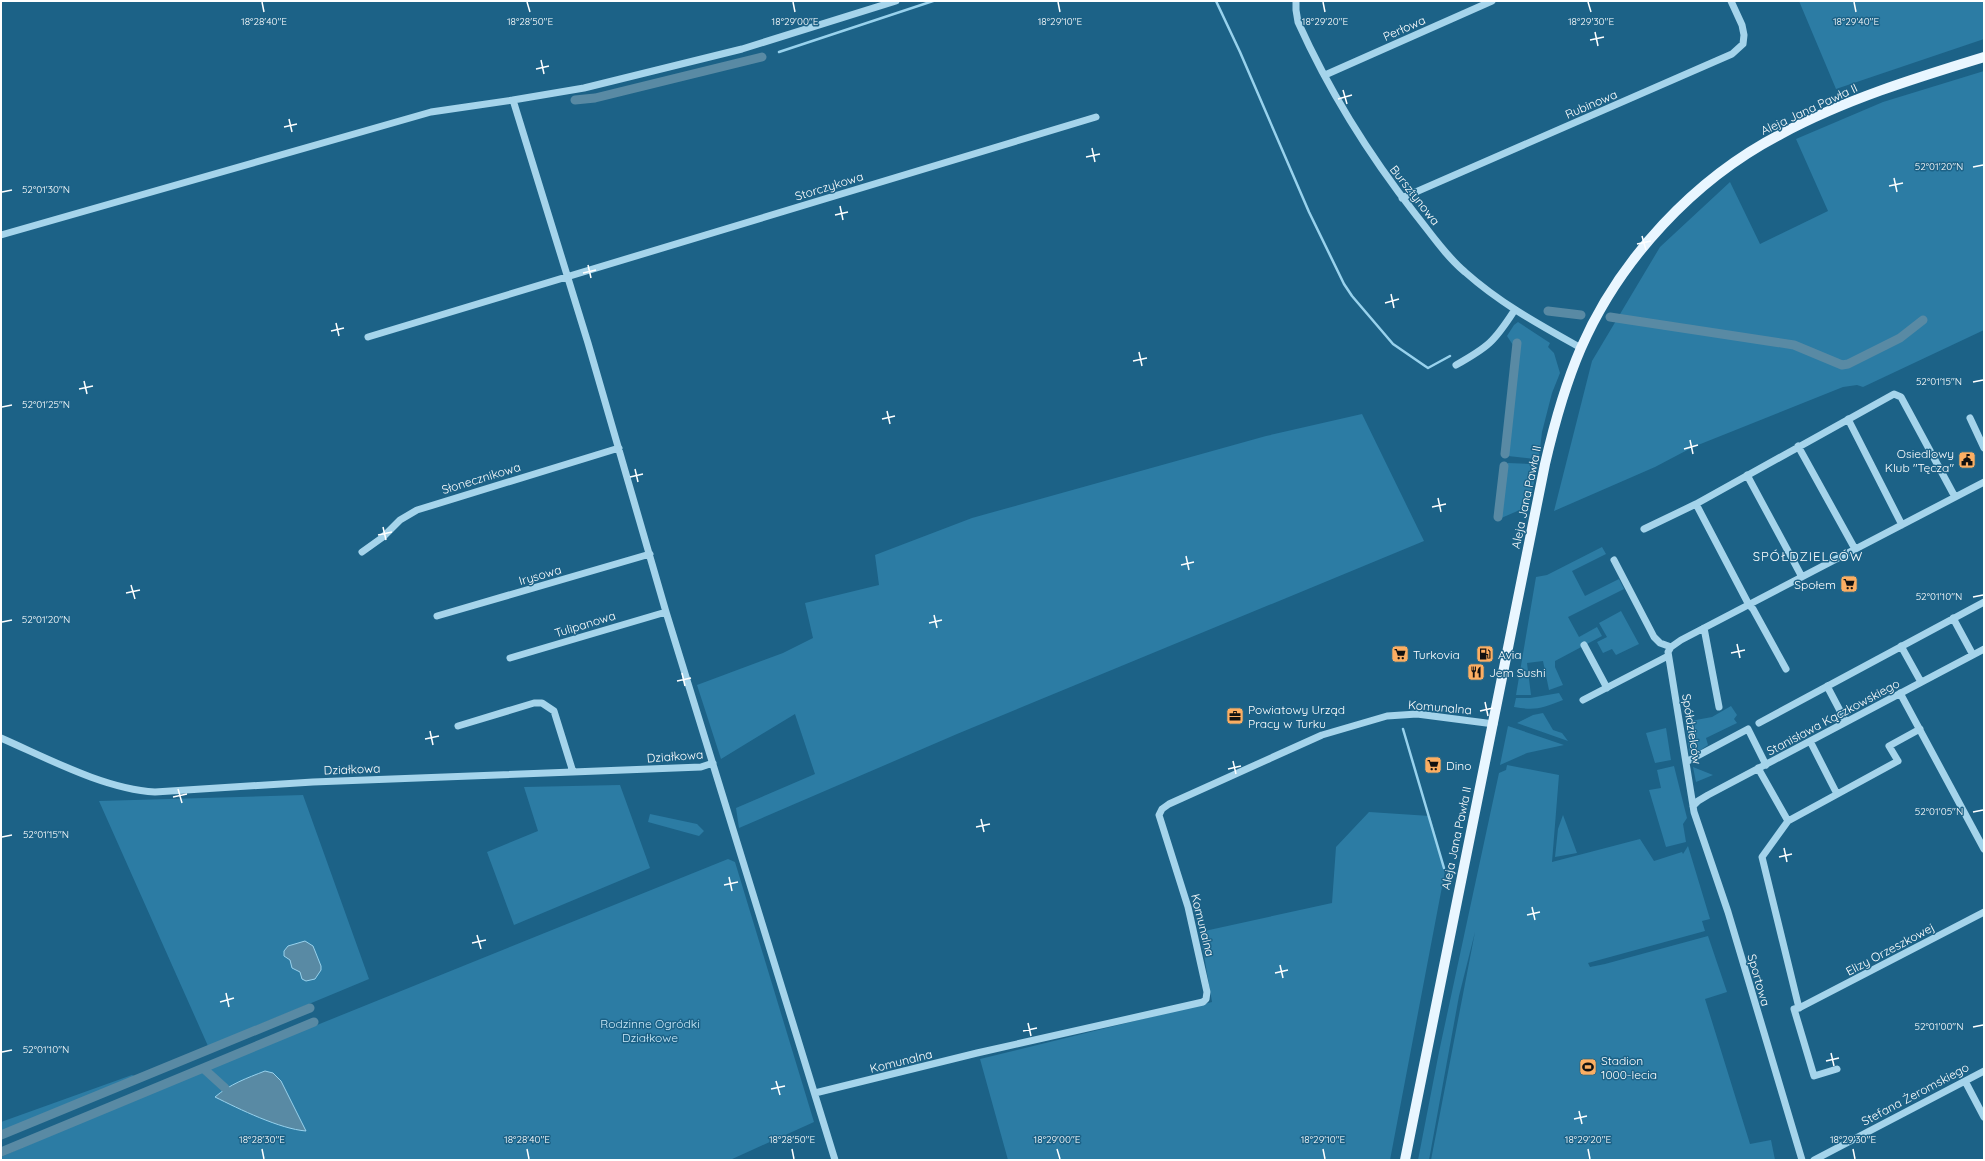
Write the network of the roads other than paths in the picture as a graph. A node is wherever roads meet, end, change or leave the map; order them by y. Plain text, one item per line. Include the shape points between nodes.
1 (896, 1) edge
2 (1296, 1) edge
3 (1492, 1) edge
4 (1731, 1) edge
5 (1984, 57) edge
6 (1325, 75) junction
7 (513, 100) junction
8 (1096, 117) dead end
9 (1402, 198) junction
10 (1, 235) edge
11 (568, 276) junction
12 (1514, 311) junction
13 (368, 337) dead end
14 (1581, 348) junction
15 (1456, 365) dead end
16 (1848, 418) junction
17 (1970, 418) dead end
18 (1798, 446) junction
19 (619, 448) junction
20 (1984, 448) edge
21 (1747, 475) junction
22 (1984, 482) edge
23 (1955, 497) junction
24 (1696, 504) junction
25 (1902, 525) junction
26 (1644, 529) dead end
27 (1855, 549) junction
28 (362, 552) dead end
29 (650, 554) junction
30 (1614, 560) dead end
31 (1802, 577) junction
32 (1984, 602) edge
33 (1749, 605) junction
34 (666, 612) junction
35 (437, 616) dead end
36 (1953, 618) junction
37 (1704, 628) junction
38 (1584, 645) dead end
39 (1901, 646) junction
40 (1670, 647) junction
41 (1984, 649) edge
42 (1973, 655) junction
43 (1668, 656) junction
44 (510, 658) dead end
45 (1786, 669) dead end
46 (1921, 682) junction
47 (1827, 686) junction
48 (1607, 688) junction
49 (1900, 693) junction
50 (1583, 700) dead end
51 (1719, 707) dead end
52 (1759, 722) dead end
53 (1846, 722) junction
54 (1494, 724) junction
55 (458, 726) dead end
56 (1920, 729) junction
57 (1, 738) edge
58 (1810, 741) junction
59 (1686, 762) junction
60 (713, 763) junction
61 (1766, 764) junction
62 (1758, 768) junction
63 (573, 772) junction
64 (1837, 794) junction
65 (1693, 806) junction
66 (1788, 821) junction
67 (1984, 849) edge
68 (1984, 912) edge
69 (1802, 1007) junction
70 (1837, 1069) dead end
71 (1984, 1071) edge
72 (1965, 1081) junction
73 (816, 1093) junction
74 (1984, 1117) edge
75 (835, 1160) edge
76 (1405, 1160) edge
77 (1802, 1160) edge
78 (1814, 1160) edge

1 - 7 street via 742,49 584,88
2 - 6 street, Bursztynowa via 1298,22
3 - 6 street, Perłowa
4 - 9 street, Rubinowa via 1744,35 1743,44 1732,54
5 - 14 main road, Aleja Jana Pawła II via 1834,109 1781,133 1738,160 1679,208 1643,249 1613,291
6 - 9 street, Bursztynowa via 1367,150
7 - 10 street via 431,112
7 - 11 street
8 - 11 street, Storczykowa
9 - 12 street, Bursztynowa via 1456,263
11 - 13 street, Storczykowa
11 - 19 street
12 - 14 street, Bursztynowa
12 - 15 street via 1493,342
14 - 54 main road, Aleja Jana Pawła II via 1552,436
16 - 18 street
16 - 23 street via 1894,394 1901,397
16 - 25 street
17 - 20 street
18 - 21 street
18 - 27 street
19 - 28 street, Słonecznikowa via 416,510
19 - 29 street
21 - 24 street
21 - 31 street
22 - 23 street
23 - 25 street
24 - 26 street
24 - 33 street
25 - 27 street
27 - 31 street
29 - 34 street
29 - 35 street, Irysowa
30 - 40 street via 1654,637
31 - 33 street
32 - 36 street
33 - 37 street
33 - 45 street
34 - 44 street, Tulipanowa
34 - 60 street
36 - 39 street
36 - 42 street
37 - 40 street
37 - 51 street
38 - 48 street
39 - 46 street
39 - 47 street
40 - 43 street, Spółdzielców
41 - 42 street, Stanisława Kączkowskiego
42 - 46 street, Stanisława Kączkowskiego
43 - 48 street
43 - 59 street, Spółdzielców
46 - 49 street, Stanisława Kączkowskiego
47 - 52 street
47 - 53 street
48 - 50 street
49 - 53 street, Stanisława Kączkowskiego
49 - 56 street
53 - 58 street, Stanisława Kączkowskiego
54 - 73 street, Komunalna via 1417,714 1387,716 1322,735 1162,809 1159,816 1188,908 1207,992 1203,1002 977,1053
54 - 76 main road, Aleja Jana Pawła II
55 - 63 street via 534,703 542,703 554,711
56 - 64 street via 1889,746 1898,761
56 - 67 street
57 - 63 street, Działkowa via 108,782 142,791
58 - 61 street, Stanisława Kączkowskiego
58 - 64 street
59 - 61 street via 1748,729
59 - 65 street, Spółdzielców
60 - 63 street, Działkowa via 701,767
60 - 73 street
61 - 62 street, Stanisława Kączkowskiego
62 - 65 street, Stanisława Kączkowskiego
62 - 66 street
64 - 66 street
65 - 77 street, Sportowa via 1728,912
66 - 69 street via 1762,857
68 - 69 street, Elizy Orzeszkowej
69 - 70 street via 1794,1009 1814,1076
71 - 72 street, Stefana Żeromskiego
72 - 74 street
72 - 78 street, Stefana Żeromskiego
73 - 75 street

